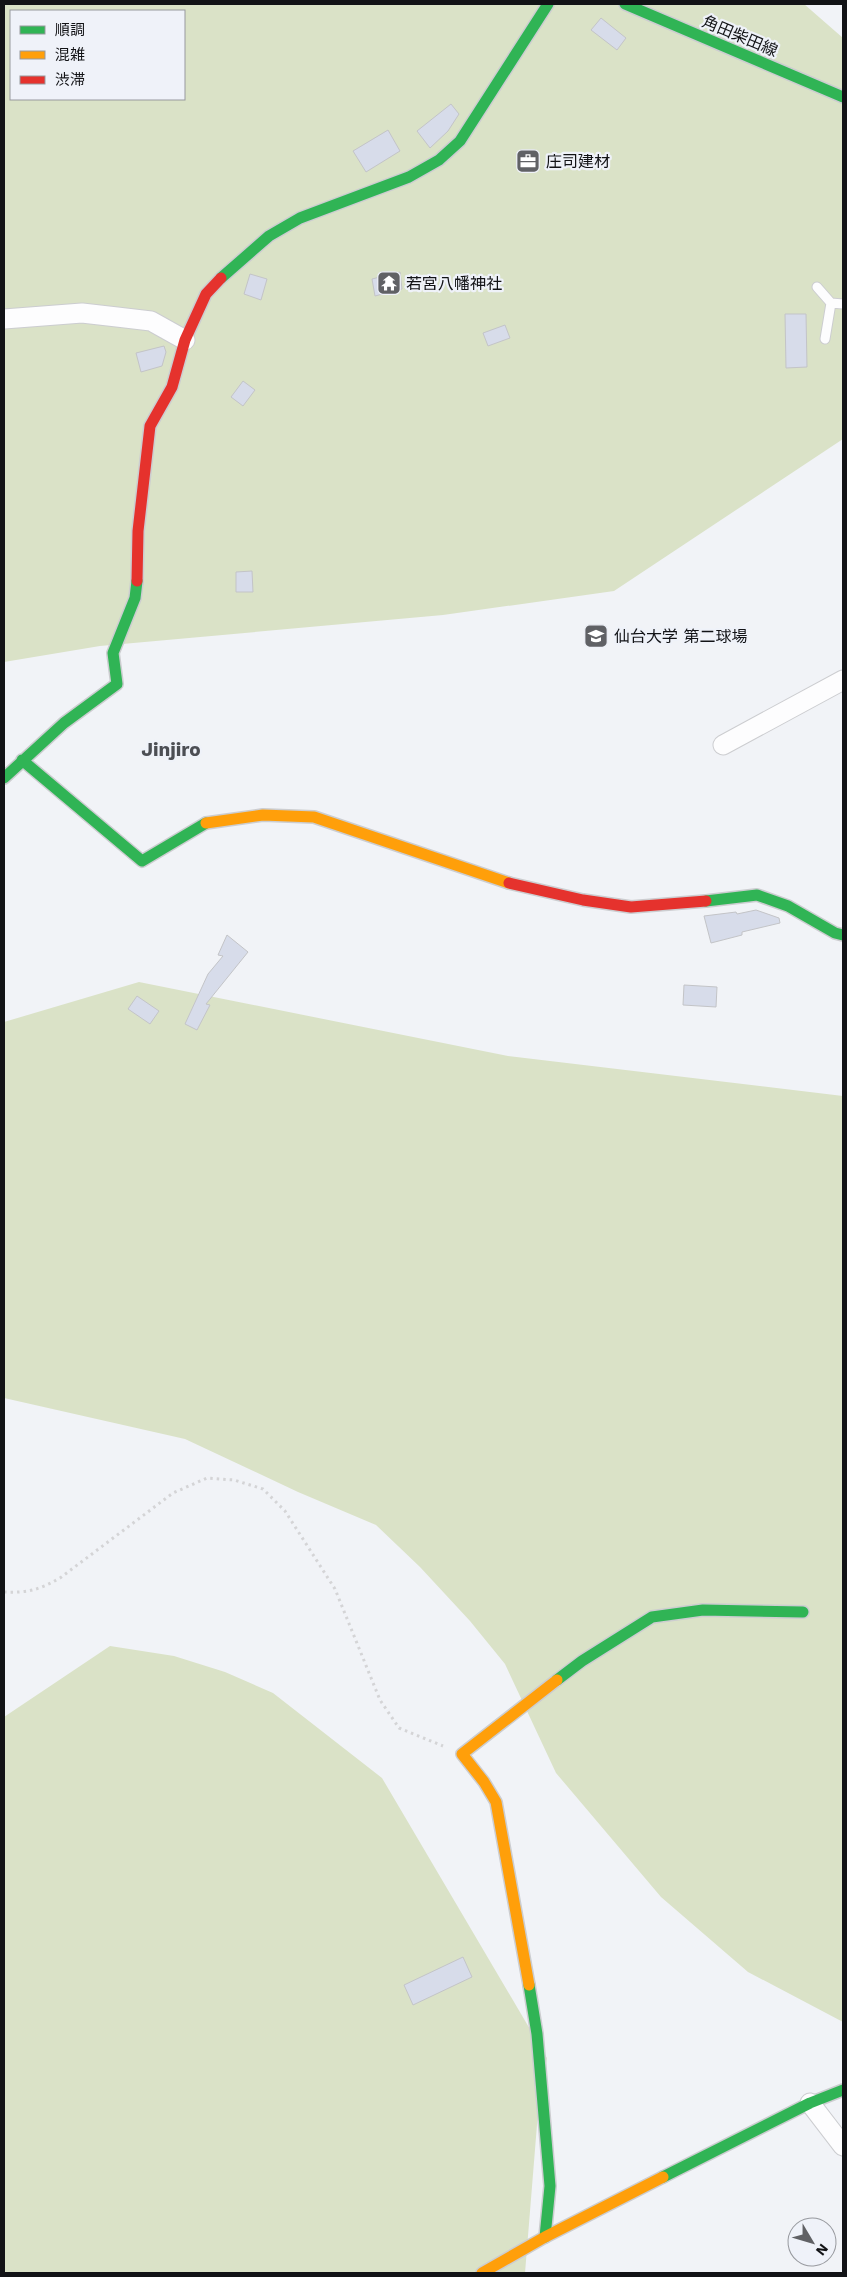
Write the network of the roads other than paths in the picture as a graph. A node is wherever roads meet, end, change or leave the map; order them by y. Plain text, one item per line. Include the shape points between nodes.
1 (548, 4) edge
2 (626, 4) edge
3 (843, 97) edge
4 (817, 287) dead end
5 (831, 303) junction
6 (843, 304) edge
7 (4, 319) edge
8 (825, 339) dead end
9 (185, 340) junction
10 (843, 680) edge
11 (722, 745) dead end
12 (22, 760) junction
13 (4, 778) edge
14 (843, 935) edge
15 (803, 1612) dead end
16 (843, 2090) edge
17 (810, 2103) junction
18 (843, 2146) edge
19 (545, 2237) junction
20 (482, 2273) edge

1 - 9 street via 460,141 439,160 408,177 300,218 269,236 224,274 206,294
2 - 3 street, 角田柴田線
4 - 5 lane
5 - 6 lane
5 - 8 lane
7 - 9 street via 82,313 118,317 151,321
9 - 12 street via 172,387 150,426 138,531 139,570 135,598 113,653 117,684 64,723
10 - 11 street
12 - 13 street
12 - 14 street via 142,861 209,822 263,815 314,817 498,881 537,891 609,905 650,908 757,895 774,898
15 - 19 street via 703,1610 652,1617 582,1661 462,1754 496,1802 509,1870 537,2034 550,2186
16 - 17 street
17 - 18 street
17 - 19 street
19 - 20 street

